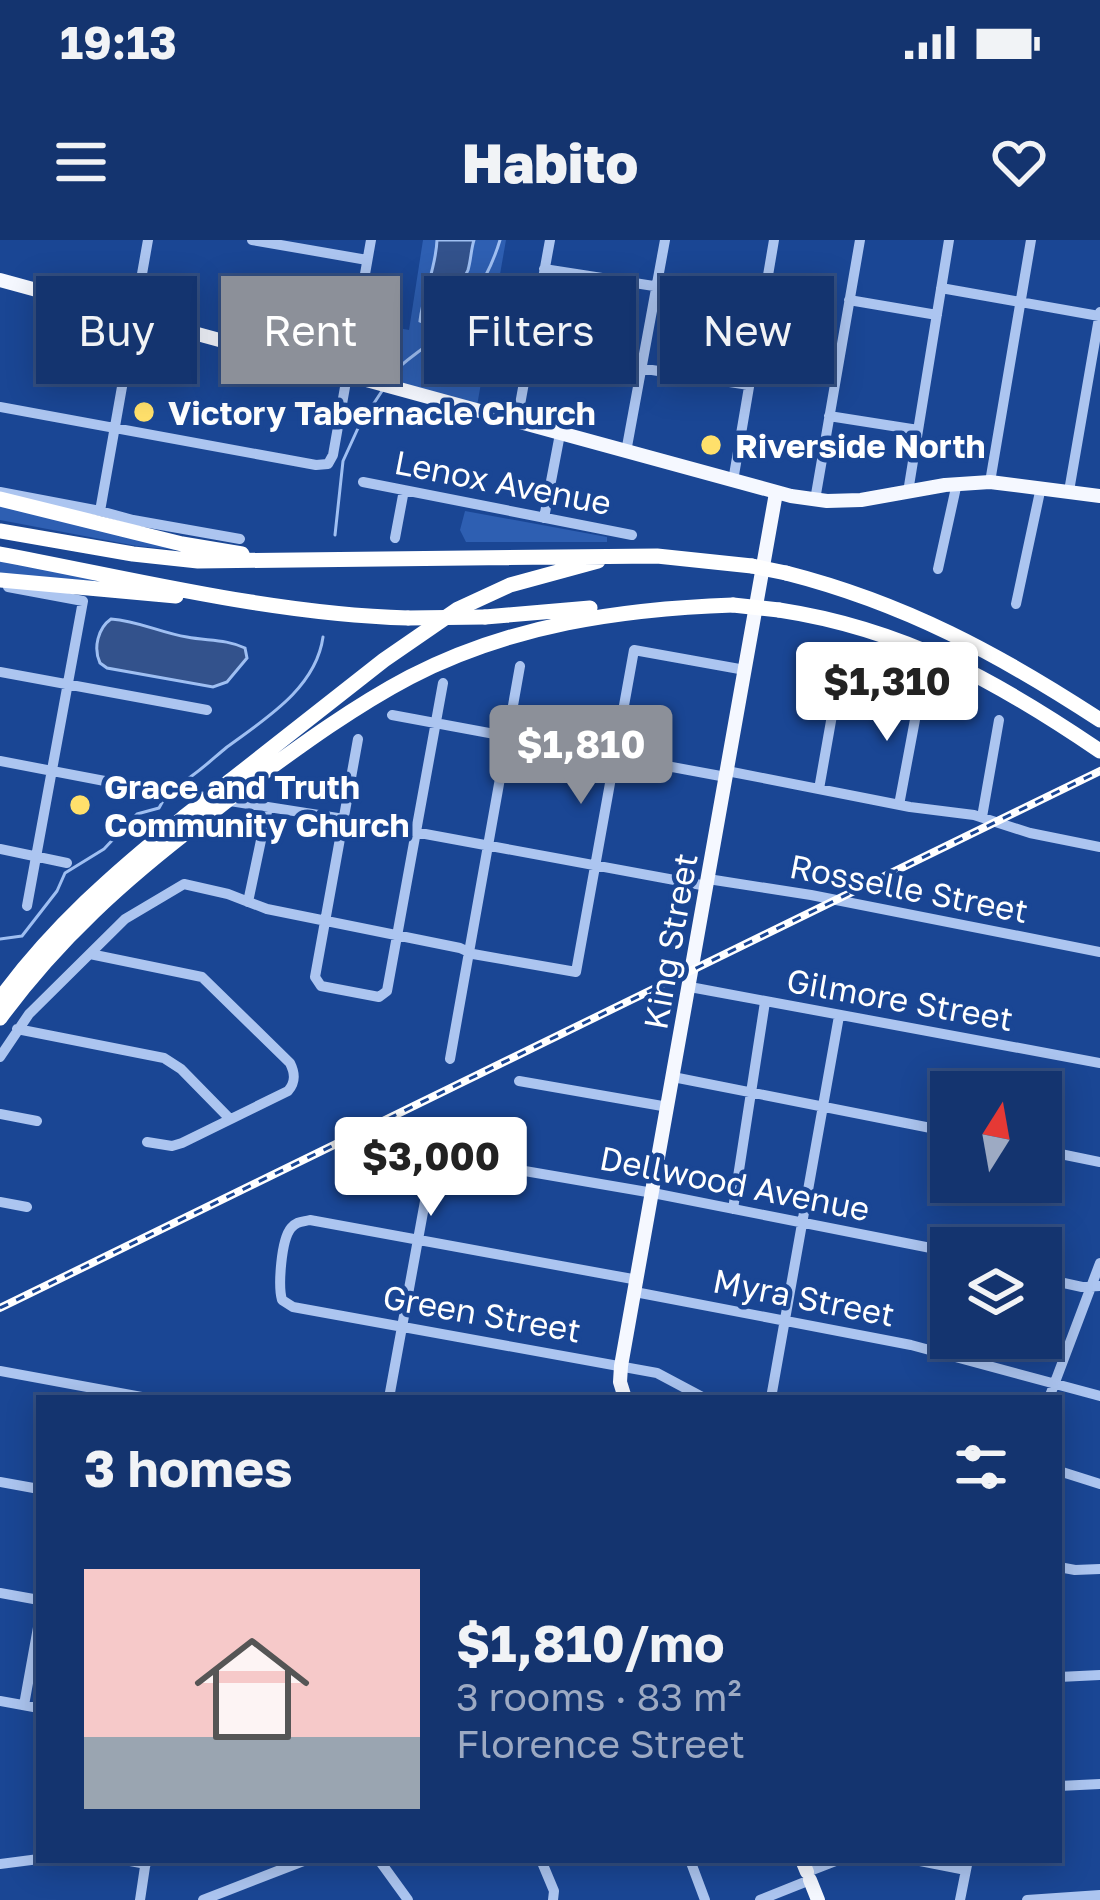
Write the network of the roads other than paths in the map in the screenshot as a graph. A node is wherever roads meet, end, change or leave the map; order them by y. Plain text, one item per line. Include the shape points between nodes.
1 (148, 240) edge
2 (252, 240) edge
3 (371, 240) edge
4 (550, 240) edge
5 (665, 240) edge
6 (774, 240) edge
7 (860, 240) edge
8 (950, 240) edge
9 (1031, 240) edge
10 (368, 260) junction
11 (544, 269) junction
12 (141, 276) edge
13 (365, 276) edge
14 (543, 276) edge
15 (768, 276) edge
16 (0, 280) edge
17 (656, 288) junction
18 (941, 288) junction
19 (660, 289) edge
20 (36, 290) edge
21 (849, 300) junction
22 (1020, 303) junction
23 (1100, 314) edge
24 (937, 315) junction
25 (1098, 335) edge
26 (636, 368) edge
27 (641, 369) junction
28 (123, 384) edge
29 (347, 384) edge
30 (378, 384) edge
31 (523, 384) edge
32 (749, 385) joint
33 (0, 407) edge
34 (829, 416) junction
35 (517, 422) junction
36 (115, 428) junction
37 (917, 430) junction
38 (560, 434) junction
39 (626, 452) junction
40 (363, 482) dead end
41 (733, 482) junction
42 (990, 482) junction
43 (957, 483) junction
44 (1040, 487) junction
45 (404, 490) junction
46 (1069, 491) junction
47 (908, 492) junction
48 (776, 493) junction
49 (0, 495) edge
50 (1100, 496) edge
51 (815, 500) junction
52 (100, 511) junction
53 (544, 518) junction
54 (0, 531) edge
55 (632, 535) dead end
56 (395, 538) dead end
57 (240, 539) dead end
58 (0, 554) edge
59 (631, 555) junction
60 (328, 560) junction
61 (938, 569) dead end
62 (0, 583) edge
63 (239, 598) junction
64 (1016, 604) dead end
65 (733, 605) junction
66 (843, 652) dead end
67 (520, 666) dead end
68 (746, 670) junction
69 (0, 672) edge
70 (443, 683) dead end
71 (68, 684) junction
72 (920, 693) dead end
73 (207, 710) dead end
74 (392, 716) dead end
75 (998, 721) dead end
76 (1100, 721) edge
77 (436, 723) junction
78 (506, 737) junction
79 (358, 739) dead end
80 (1098, 749) edge
81 (614, 758) junction
82 (0, 761) edge
83 (52, 771) junction
84 (727, 774) junction
85 (239, 783) junction
86 (819, 789) junction
87 (899, 805) junction
88 (268, 806) junction
89 (982, 817) junction
90 (344, 819) junction
91 (416, 831) junction
92 (487, 845) junction
93 (1100, 847) edge
94 (0, 849) edge
95 (36, 856) junction
96 (67, 863) dead end
97 (594, 865) junction
98 (707, 882) junction
99 (248, 902) junction
100 (27, 906) dead end
101 (326, 921) junction
102 (397, 934) junction
103 (467, 951) junction
104 (1100, 952) edge
105 (90, 954) junction
106 (690, 987) junction
107 (0, 999) edge
108 (765, 1002) junction
109 (839, 1016) junction
110 (0, 1018) edge
111 (17, 1029) junction
112 (0, 1057) edge
113 (450, 1059) dead end
114 (1100, 1063) edge
115 (673, 1077) junction
116 (519, 1081) dead end
117 (749, 1093) junction
118 (823, 1106) junction
119 (668, 1108) junction
120 (0, 1114) edge
121 (230, 1119) junction
122 (37, 1121) dead end
123 (930, 1128) edge
124 (147, 1142) dead end
125 (1062, 1154) edge
126 (1100, 1162) edge
127 (653, 1193) junction
128 (0, 1202) edge
129 (28, 1207) dead end
130 (733, 1209) junction
131 (802, 1223) junction
132 (418, 1240) junction
133 (930, 1248) edge
134 (1100, 1263) edge
135 (282, 1264) joint
136 (1062, 1282) edge
137 (637, 1286) junction
138 (1095, 1287) edge
139 (785, 1321) junction
140 (402, 1327) junction
141 (621, 1366) junction
142 (0, 1371) edge
143 (1054, 1384) junction
144 (77, 1392) edge
145 (112, 1395) edge
146 (390, 1395) edge
147 (624, 1395) edge
148 (696, 1395) edge
149 (772, 1395) edge
150 (1050, 1395) edge
151 (1100, 1396) edge
152 (1062, 1472) edge
153 (0, 1482) edge
154 (1100, 1484) edge
155 (36, 1488) edge
156 (1062, 1568) edge
157 (1100, 1568) edge
158 (0, 1593) edge
159 (36, 1599) edge
160 (36, 1639) edge
161 (1100, 1675) edge
162 (1062, 1677) edge
163 (0, 1701) edge
164 (24, 1706) junction
165 (36, 1708) edge
166 (1100, 1784) edge
167 (1062, 1786) edge
168 (36, 1859) edge
169 (146, 1863) edge
170 (299, 1863) edge
171 (381, 1863) edge
172 (543, 1863) edge
173 (691, 1863) edge
174 (0, 1864) edge
175 (967, 1865) edge
176 (806, 1871) edge
177 (1100, 1895) edge
178 (960, 1898) edge
179 (140, 1900) edge
180 (203, 1900) edge
181 (407, 1900) edge
182 (553, 1900) edge
183 (705, 1900) edge
184 (760, 1900) edge
185 (818, 1900) edge
186 (977, 1900) edge
187 (1027, 1900) edge

1 - 12 street
2 - 10 street
3 - 10 street
4 - 11 street
5 - 17 street
6 - 15 street
7 - 21 street
8 - 18 street
9 - 22 street
10 - 13 street
11 - 14 street
11 - 17 street
16 - 20 main road
17 - 19 street
17 - 27 street
18 - 22 street
18 - 24 street
21 - 24 street
21 - 34 street
22 - 23 street
22 - 42 street
23 - 25 street
24 - 37 street
25 - 46 street
26 - 27 street
27 - 32 street
27 - 39 street
28 - 36 street
29 - 36 street via 328,464
30 - 35 main road
31 - 35 street
32 - 41 street
33 - 36 street
34 - 37 street
34 - 51 street
35 - 38 main road
36 - 52 street
37 - 47 street
38 - 39 main road
38 - 53 street
39 - 41 main road
40 - 45 street, Lenox Avenue
41 - 48 main road
42 - 43 main road
42 - 44 main road
43 - 47 main road
43 - 61 street
44 - 46 main road
44 - 64 street
45 - 53 street, Lenox Avenue
45 - 56 street
46 - 50 main road
47 - 51 main road
48 - 51 main road
48 - 68 main road, King Street
49 - 52 street
49 - 60 highway via 182,544
52 - 57 street
53 - 55 street, Lenox Avenue
54 - 60 highway via 198,561
58 - 63 highway
59 - 60 highway
59 - 76 highway, bridge via 752,566 849,592 953,633
59 - 85 highway via 510,585 458,609 384,660
62 - 63 highway
62 - 71 street via 83,601
63 - 65 highway, bridge via 408,618
65 - 80 highway, bridge via 871,630 944,658
65 - 85 highway via 604,615 478,647 371,699
66 - 86 street
67 - 78 street
68 - 81 street via 634,650
68 - 84 main road, King Street
69 - 71 street
70 - 77 street
71 - 73 street
71 - 83 street
72 - 87 street
74 - 77 street
75 - 89 street
77 - 78 street
77 - 91 street
78 - 81 street
78 - 92 street
79 - 90 street
81 - 84 street
81 - 97 street
82 - 83 street, Rosselle Street
83 - 88 street, Rosselle Street
83 - 95 street
84 - 86 street
84 - 98 main road, King Street
85 - 107 highway, bridge via 115,873
85 - 110 highway, bridge via 80,923
86 - 87 street
87 - 89 street
88 - 90 street, Rosselle Street
88 - 99 street
89 - 93 street
90 - 91 street, Rosselle Street
90 - 101 street
91 - 92 street, Rosselle Street
91 - 102 street
92 - 97 street, Rosselle Street
92 - 103 street
94 - 95 street
95 - 96 street
95 - 100 street
97 - 98 street, Rosselle Street
97 - 103 street via 577,973
98 - 104 street, Rosselle Street
98 - 106 main road, King Street
99 - 101 street
99 - 105 street via 184,884 136,910
101 - 102 street
101 - 102 street via 315,977 321,986 379,997 387,992
102 - 103 street
103 - 113 street
105 - 111 street
105 - 121 street via 202,977 290,1063 295,1079 287,1091
106 - 108 street, Gilmore Street
106 - 115 main road, King Street
108 - 109 street, Gilmore Street
108 - 117 street
109 - 114 street, Gilmore Street
109 - 118 street
111 - 112 street
111 - 121 street via 164,1058
115 - 117 street
115 - 119 main road, King Street
116 - 119 street
117 - 118 street
117 - 130 street
118 - 123 street
118 - 131 street
119 - 127 main road, King Street
120 - 122 street
121 - 124 street via 172,1146
125 - 126 street
127 - 130 street, Dellwood Avenue
127 - 132 street, Dellwood Avenue via 437,1156
127 - 137 main road, King Street
128 - 129 street
130 - 131 street, Dellwood Avenue
131 - 133 street, Dellwood Avenue
131 - 139 street
132 - 135 street, Myra Street via 304,1221 288,1234
132 - 137 street, Myra Street
132 - 140 street
134 - 138 street
135 - 140 street, Green Street via 280,1294 293,1307
136 - 138 street
137 - 139 street, Myra Street
137 - 141 main road, King Street
138 - 143 street
139 - 143 street, Myra Street
139 - 149 street
140 - 141 street, Green Street
140 - 146 street
141 - 147 main road, King Street
141 - 148 street, Green Street via 657,1373
142 - 144 street
143 - 150 street
143 - 151 street, Myra Street
144 - 145 street
152 - 154 street
153 - 155 street
156 - 157 street
158 - 159 street
160 - 164 street
161 - 162 street
163 - 164 street
164 - 165 street
166 - 167 street
168 - 174 street
169 - 179 street
170 - 180 street
171 - 181 street
172 - 182 street
173 - 183 street
175 - 178 street
176 - 184 street
176 - 185 main road
177 - 187 street
178 - 186 street

